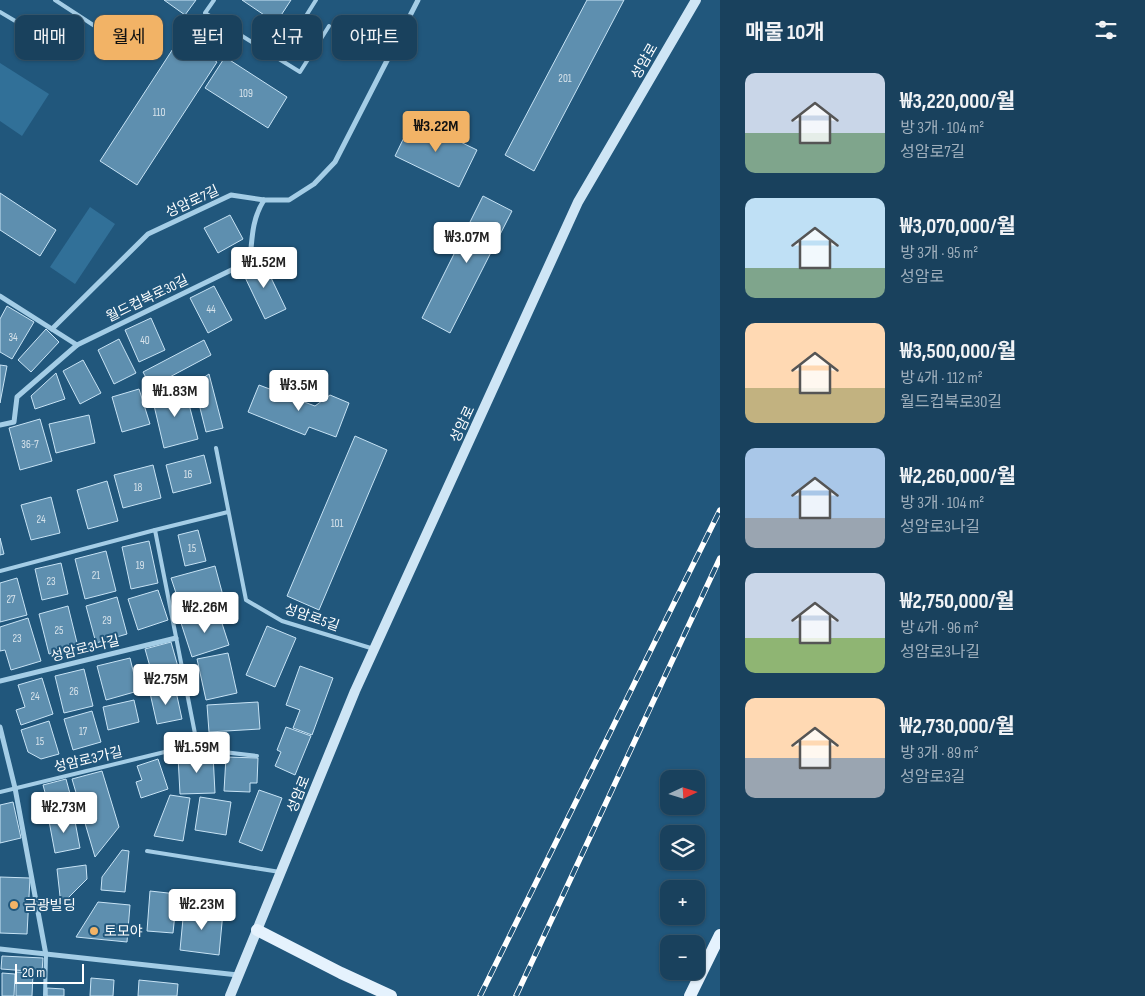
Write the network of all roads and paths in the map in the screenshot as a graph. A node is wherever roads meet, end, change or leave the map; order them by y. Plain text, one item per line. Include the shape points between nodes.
1 (55, 0) edge
2 (214, 0) edge
3 (316, 0) edge
4 (418, 0) edge
5 (696, 0) edge
6 (0, 12) edge
7 (307, 15) edge
8 (15, 21) edge
9 (94, 26) edge
10 (329, 26) dead end
11 (322, 37) edge
12 (252, 42) edge
13 (281, 60) edge
14 (308, 60) edge
15 (264, 200) junction
16 (0, 296) edge
17 (52, 329) junction
18 (77, 345) junction
19 (0, 425) edge
20 (216, 448) dead end
21 (228, 512) junction
22 (155, 530) junction
23 (0, 571) edge
24 (176, 638) junction
25 (374, 649) junction
26 (0, 681) edge
27 (0, 726) edge
28 (198, 749) junction
29 (256, 756) dead end
30 (15, 788) junction
31 (0, 792) edge
32 (147, 851) dead end
33 (281, 872) junction
34 (257, 930) junction
35 (720, 934) edge
36 (0, 950) edge
37 (46, 955) junction
38 (238, 975) junction
39 (45, 996) edge
40 (230, 996) edge
41 (391, 996) edge
42 (690, 996) edge

1 - 9 lane
2 - 12 lane via 205,12
3 - 7 lane
4 - 15 street, 성암로7길 via 335,162 314,184 289,200
5 - 25 main road, 성암로 via 578,202
6 - 8 lane
10 - 11 lane
13 - 14 lane via 300,72
15 - 17 street, 성암로7길 via 231,195 148,234
15 - 18 street, 월드컵북로30길 via 253,226 250,261
16 - 17 street
17 - 18 street
18 - 19 street, 월드컵북로30길 via 17,397 14,422
20 - 21 lane, 성암로5길
21 - 22 lane
21 - 25 lane, 성암로5길 via 246,600 282,621
22 - 23 lane
22 - 24 lane
24 - 26 street, 성암로3나길
24 - 28 lane
25 - 33 main road, 성암로
27 - 30 street
28 - 29 lane, 성암로3가길
28 - 30 lane, 성암로3가길 via 177,749
30 - 31 lane, 성암로3가길
30 - 37 street
32 - 33 lane
33 - 34 main road, 성암로
34 - 38 main road, 성암로
34 - 41 main road
35 - 42 main road
36 - 37 street
37 - 38 street
37 - 39 lane
38 - 40 main road, 성암로

